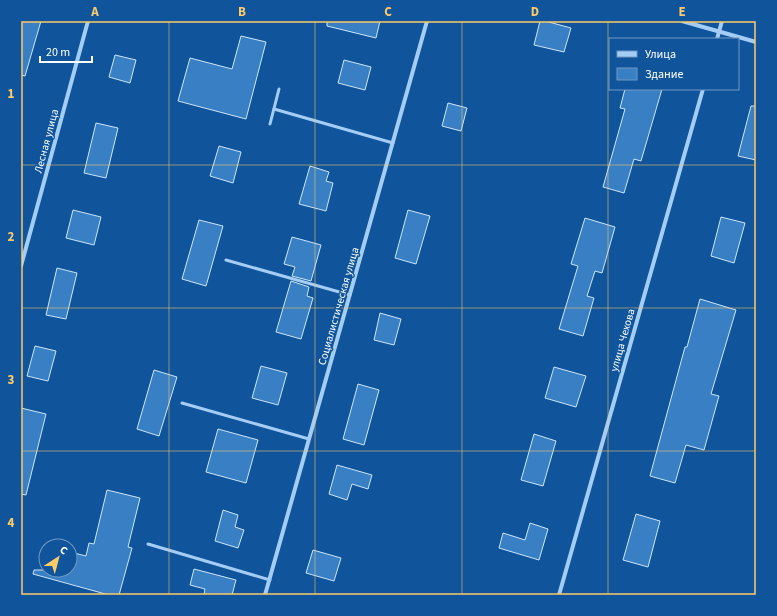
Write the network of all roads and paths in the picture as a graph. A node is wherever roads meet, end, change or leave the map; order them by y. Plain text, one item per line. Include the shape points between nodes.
1 (88, 21) edge
2 (427, 21) edge
3 (682, 21) edge
4 (722, 21) edge
5 (719, 31) junction
6 (717, 38) edge
7 (756, 42) edge
8 (279, 89) dead end
9 (703, 90) edge
10 (274, 109) junction
11 (270, 124) dead end
12 (393, 143) junction
13 (226, 260) dead end
14 (21, 266) edge
15 (350, 295) junction
16 (182, 403) dead end
17 (309, 439) junction
18 (148, 544) dead end
19 (270, 580) junction
20 (265, 595) edge
21 (559, 595) edge

1 - 14 street, Лесная улица
2 - 12 street, Социалистическая улица
3 - 5 street
4 - 5 street
5 - 6 street
5 - 7 street
8 - 10 lane
9 - 21 street, улица Чехова
10 - 11 lane
10 - 12 lane
12 - 15 street, Социалистическая улица
13 - 15 lane
15 - 17 street, Социалистическая улица
16 - 17 lane
17 - 19 street, Социалистическая улица
18 - 19 lane
19 - 20 street, Социалистическая улица

